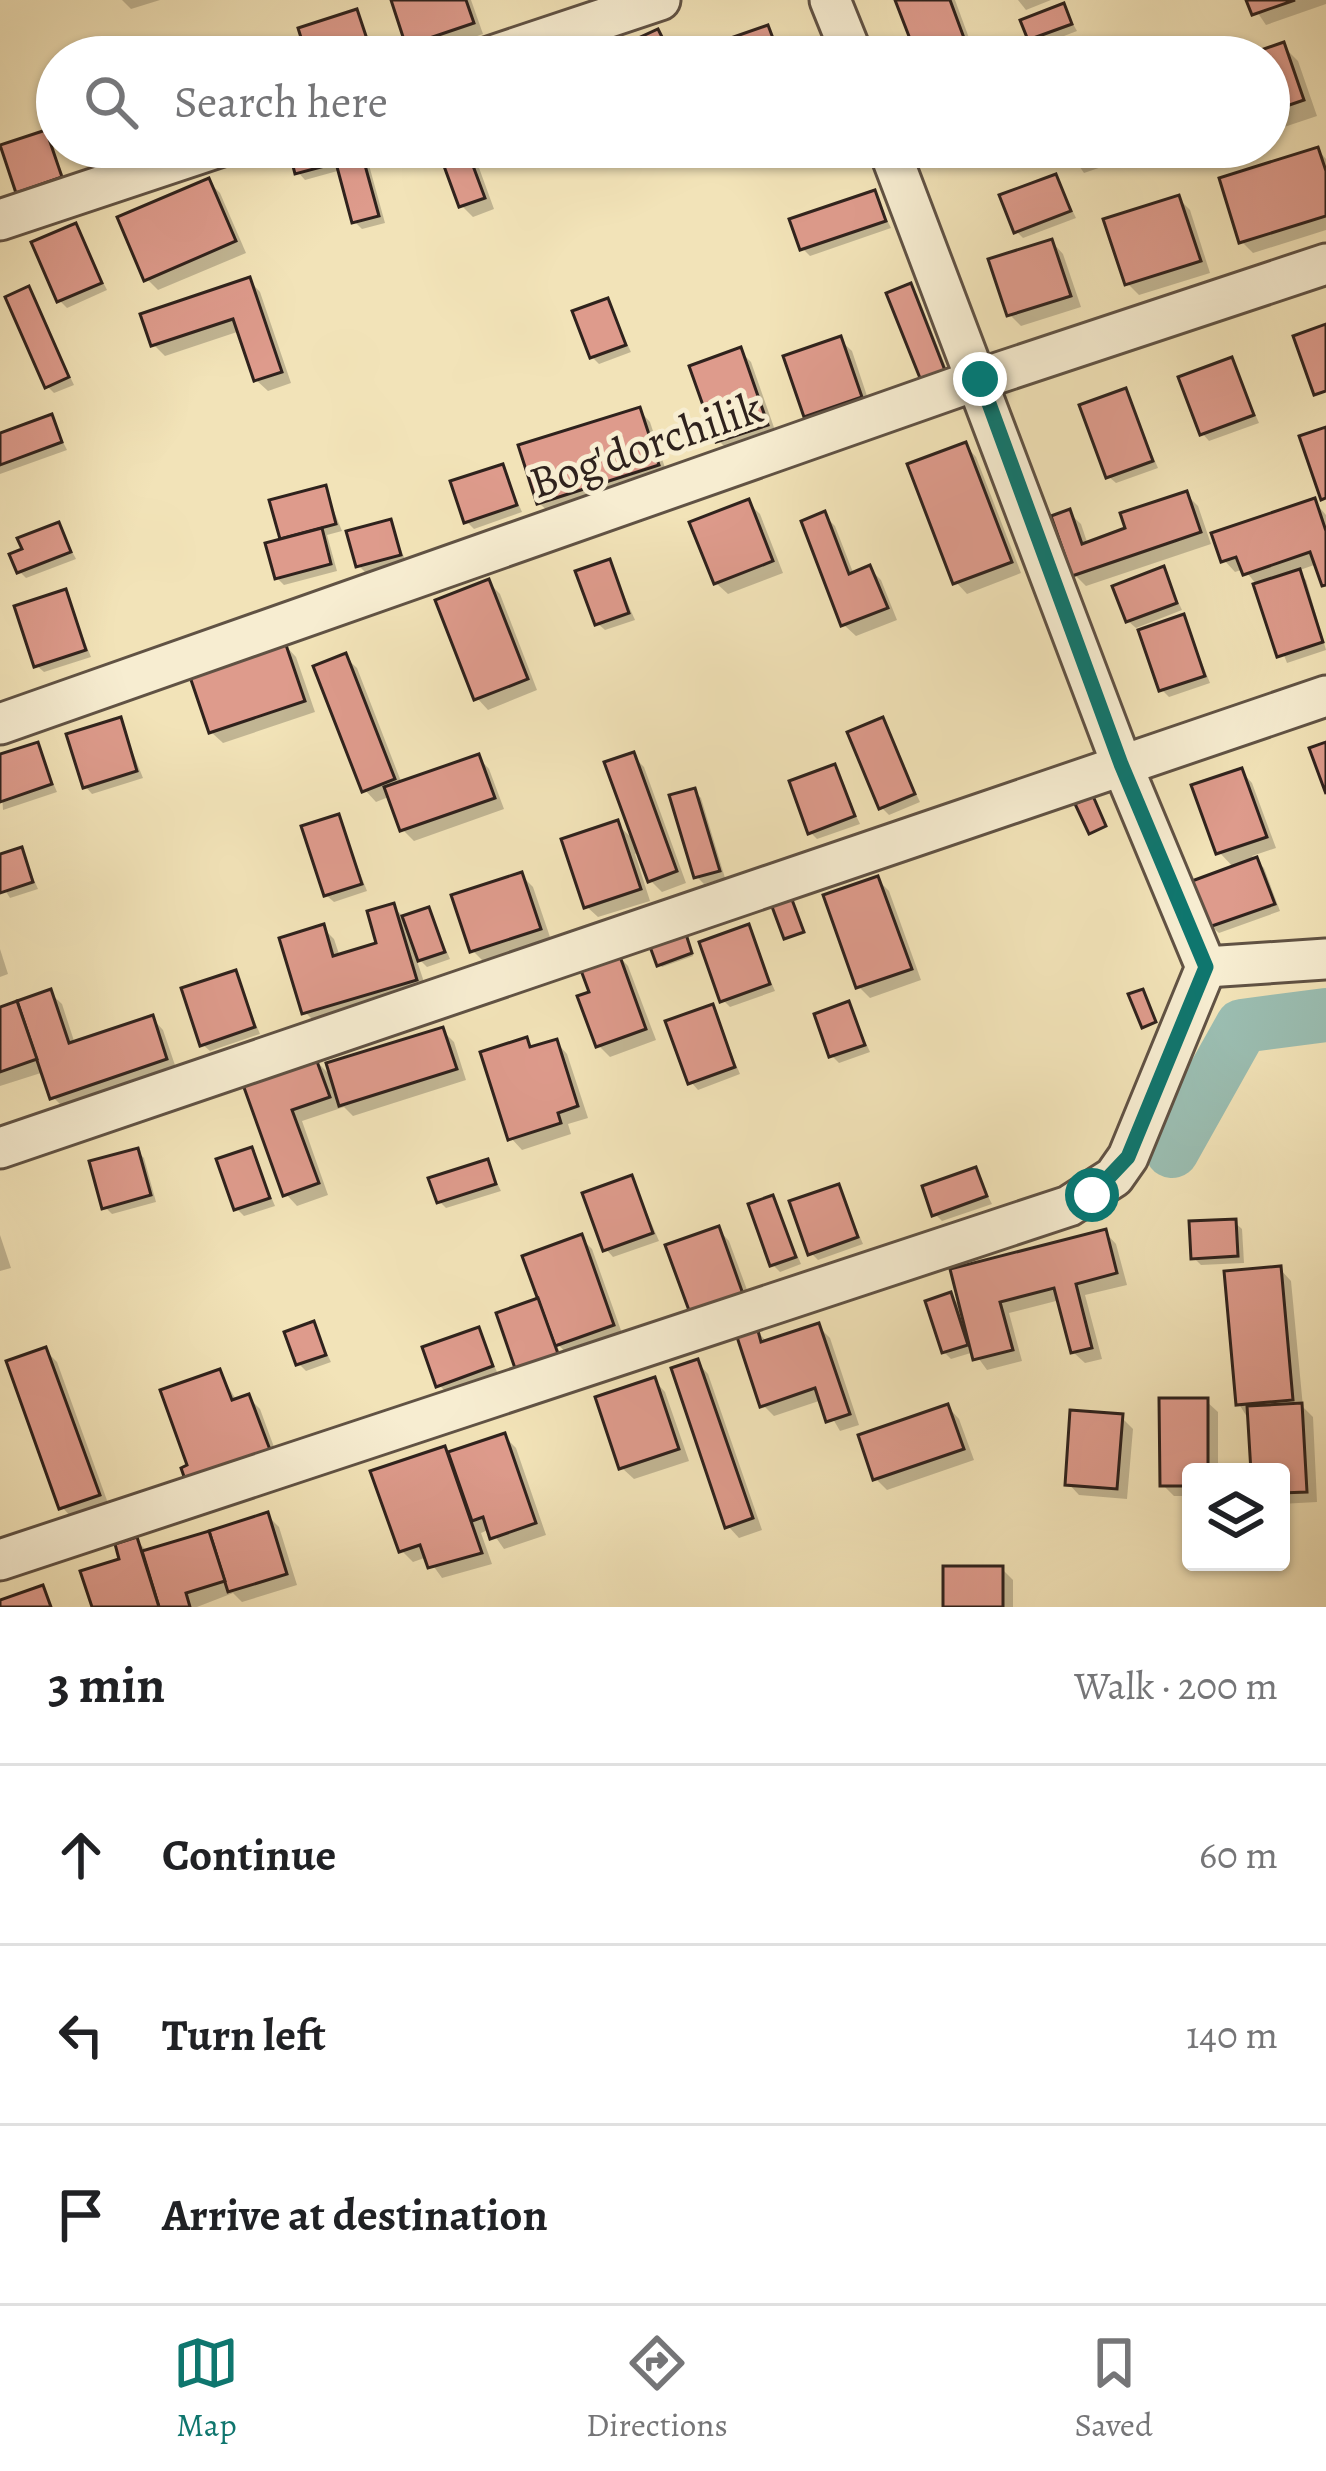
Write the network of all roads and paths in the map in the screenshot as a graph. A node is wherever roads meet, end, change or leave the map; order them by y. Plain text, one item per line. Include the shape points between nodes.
1 (660, 0) edge
2 (830, 0) edge
3 (552, 36) edge
4 (845, 36) edge
5 (156, 168) edge
6 (896, 168) edge
7 (0, 220) edge
8 (1326, 264) edge
9 (980, 379) junction
10 (1326, 696) edge
11 (0, 724) edge
12 (1121, 764) junction
13 (1326, 959) edge
14 (1206, 967) junction
15 (0, 1148) edge
16 (0, 1560) edge

1 - 3 street
2 - 4 street
5 - 7 street
6 - 9 street
8 - 9 street, Bog'dorchilik
9 - 11 street, Bog'dorchilik
9 - 12 street
10 - 12 street
12 - 14 street
12 - 15 street
13 - 14 street
14 - 16 street via 1128,1157 1114,1177 1069,1206

